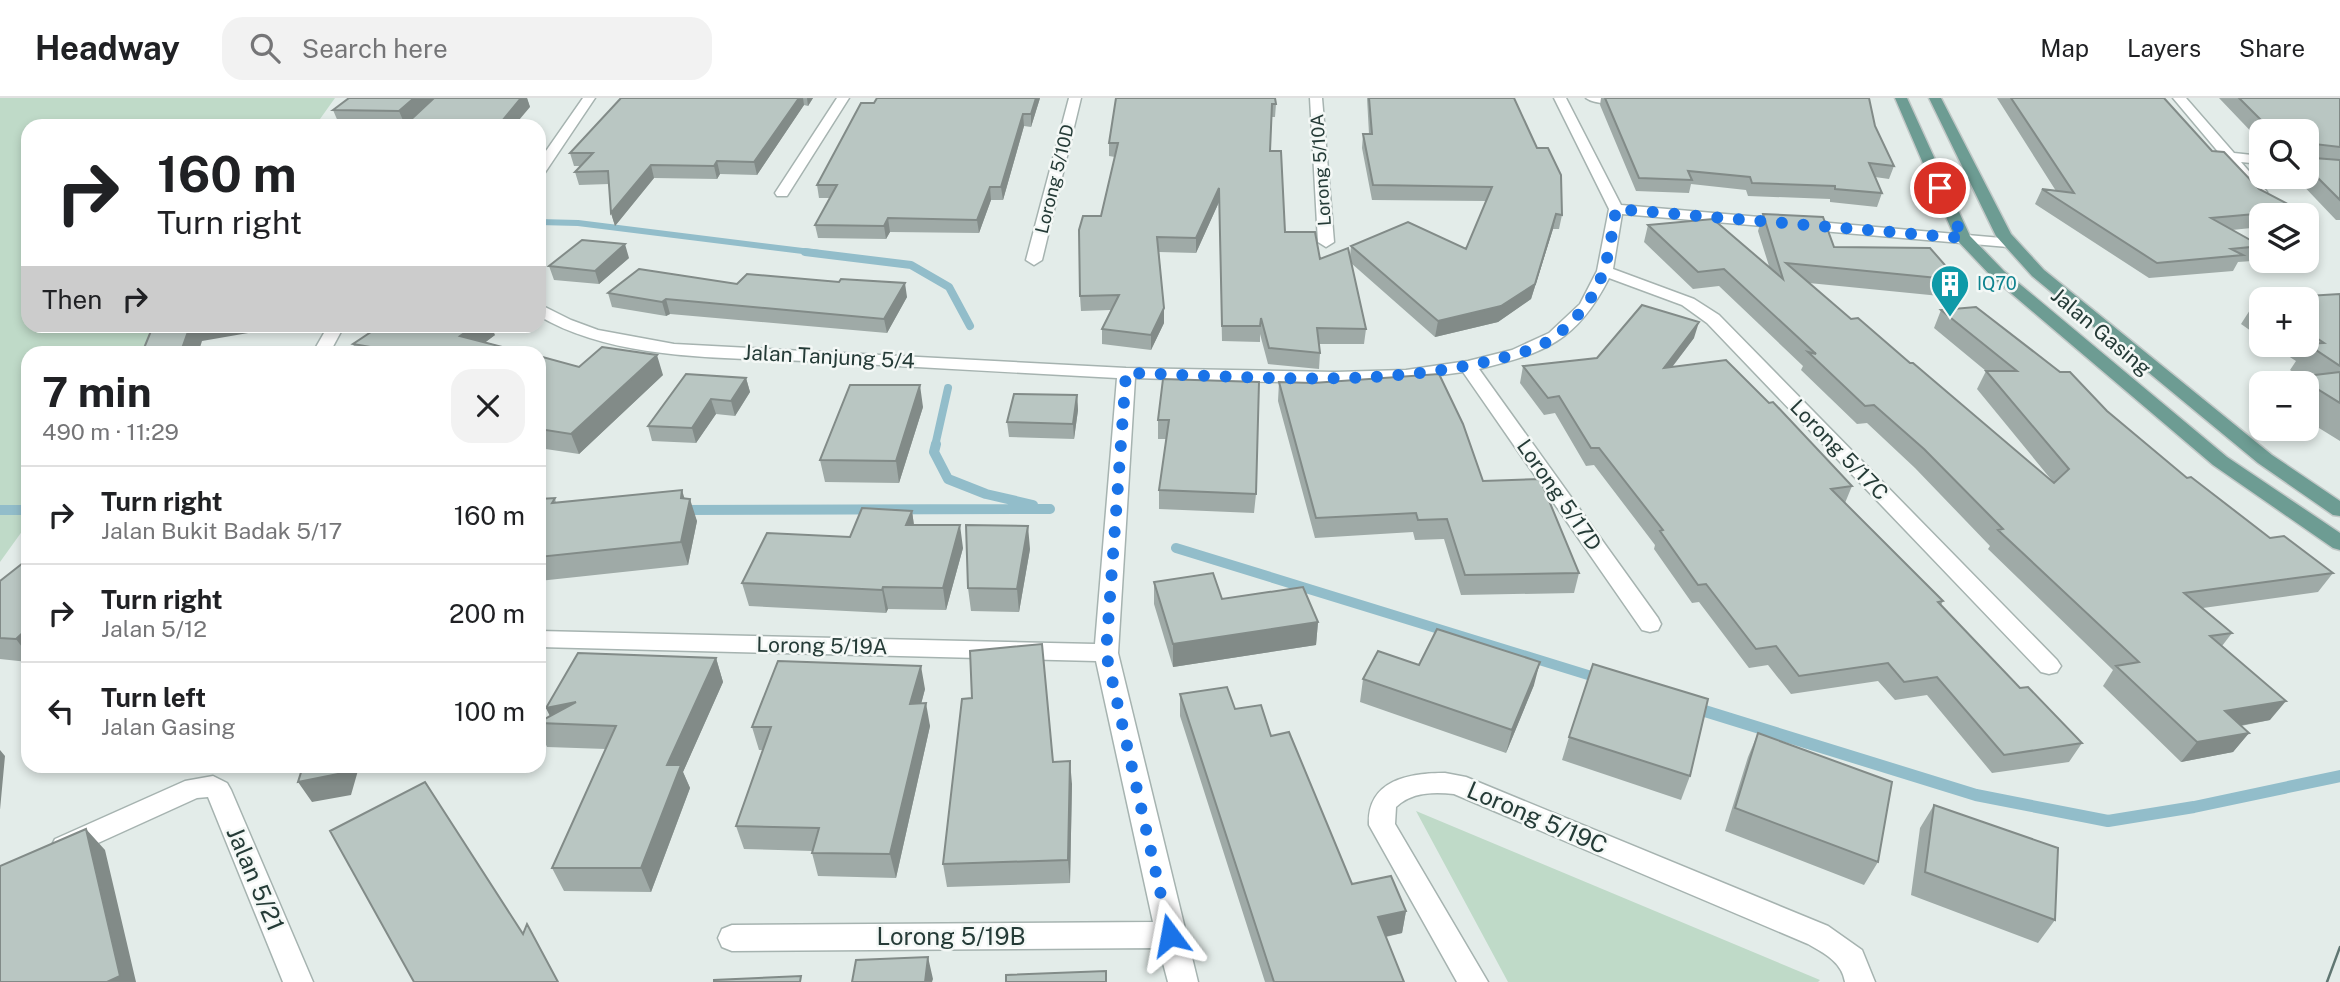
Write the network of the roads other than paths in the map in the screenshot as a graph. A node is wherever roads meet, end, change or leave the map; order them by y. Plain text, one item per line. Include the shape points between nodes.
1 (589, 98) edge
2 (843, 98) edge
3 (1075, 98) edge
4 (1316, 98) edge
5 (1560, 98) edge
6 (1592, 98) edge
7 (1901, 98) edge
8 (1936, 98) edge
9 (2179, 98) edge
10 (1647, 99) edge
11 (546, 151) edge
12 (2230, 157) junction
13 (2249, 159) edge
14 (782, 193) dead end
15 (2268, 203) edge
16 (1616, 209) junction
17 (1963, 238) junction
18 (1326, 242) dead end
19 (2008, 242) junction
20 (1034, 260) dead end
21 (1605, 271) junction
22 (546, 313) edge
23 (1468, 366) junction
24 (1126, 373) junction
25 (2340, 510) edge
26 (2340, 543) edge
27 (1650, 624) dead end
28 (546, 639) edge
29 (1106, 653) junction
30 (2049, 666) dead end
31 (48, 855) edge
32 (1170, 935) junction
33 (732, 938) dead end
34 (298, 982) edge
35 (1183, 982) edge
36 (1473, 982) edge
37 (1860, 982) edge

1 - 11 street
2 - 14 street
3 - 20 street, Lorong 5/10D
4 - 18 street, Lorong 5/10A
5 - 16 street
6 - 10 street
7 - 17 main road, Jalan Gasing
8 - 19 main road, Jalan Gasing
9 - 12 street
12 - 13 street
12 - 15 street
16 - 17 street
16 - 21 street, Jalan Tanjung 5/4
17 - 19 street
17 - 26 main road, Jalan Gasing via 2029,303 2220,461
19 - 25 main road, Jalan Gasing via 2038,273 2265,459
21 - 23 street, Jalan Tanjung 5/4 via 1587,306 1555,337 1518,354
21 - 30 street, Lorong 5/17C via 1688,302 1713,320
22 - 24 street, Jalan Tanjung 5/4 via 594,334 674,349
23 - 24 street, Jalan Tanjung 5/4 via 1406,375 1335,377
23 - 27 street, Lorong 5/17D
24 - 29 street
28 - 29 street, Lorong 5/19A
29 - 32 street
31 - 34 street, Jalan 5/21 via 205,785 213,786
32 - 33 street, Lorong 5/19B
32 - 35 street
36 - 37 street, Lorong 5/19C via 1382,825 1381,807 1388,796 1422,782 1457,784 1818,936 1844,949

